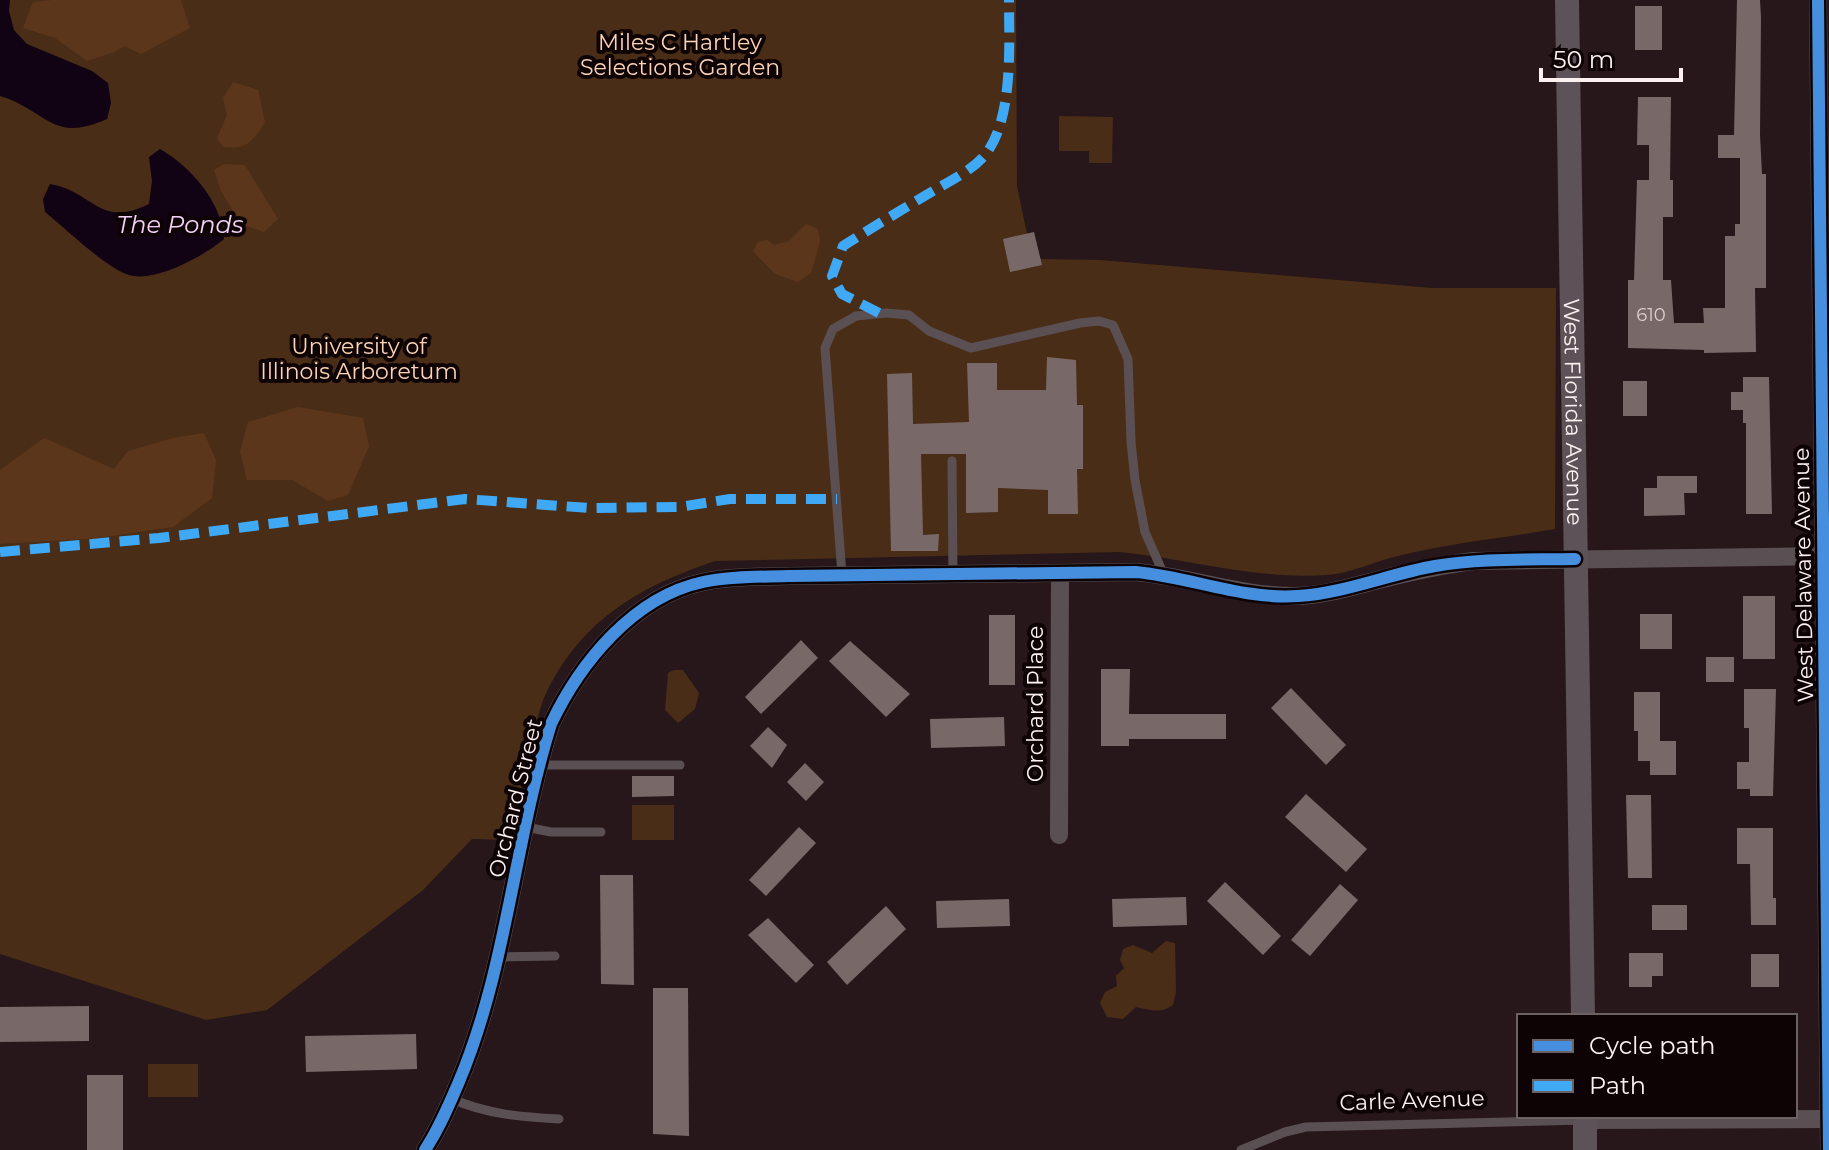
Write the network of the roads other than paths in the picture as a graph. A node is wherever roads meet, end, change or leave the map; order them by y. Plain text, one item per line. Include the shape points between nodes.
1 (1567, 0) edge
2 (1818, 0) edge
3 (952, 461) dead end
4 (1826, 556) edge
5 (1575, 559) junction
6 (1060, 574) junction
7 (842, 575) junction
8 (953, 575) junction
9 (1164, 575) junction
10 (540, 765) junction
11 (680, 765) dead end
12 (526, 827) junction
13 (601, 832) dead end
14 (1059, 835) dead end
15 (555, 956) dead end
16 (498, 957) junction
17 (1583, 1014) edge
18 (452, 1099) junction
19 (1585, 1118) edge
20 (559, 1119) dead end
21 (1829, 1119) edge
22 (425, 1150) edge
23 (1241, 1150) edge
24 (1585, 1150) edge
25 (1829, 1150) edge

1 - 5 main road, West Florida Avenue
2 - 4 street, West Delaware Avenue
3 - 8 lane
4 - 5 street, Orchard Street
4 - 21 street, West Delaware Avenue
5 - 9 street, Orchard Street via 1460,562 1297,596 1235,591
5 - 17 main road, West Florida Avenue
6 - 8 street, Orchard Street
6 - 9 street, Orchard Street
6 - 14 street, Orchard Place
7 - 8 street, Orchard Street
7 - 9 lane via 825,348 833,329 856,316 886,313 909,315 929,331 971,348 1080,323 1113,325 1128,359 1131,442 1143,520
7 - 10 street, Orchard Street via 702,582 656,602 584,665 551,724
10 - 11 lane
10 - 12 street, Orchard Street
12 - 13 lane
12 - 16 street, Orchard Street
15 - 16 lane
16 - 18 street, Orchard Street
18 - 20 lane via 512,1117
18 - 22 street, Orchard Street
19 - 21 street, Carle Avenue
19 - 23 lane, Carle Avenue via 1306,1127
19 - 24 main road
21 - 25 street, West Delaware Avenue

